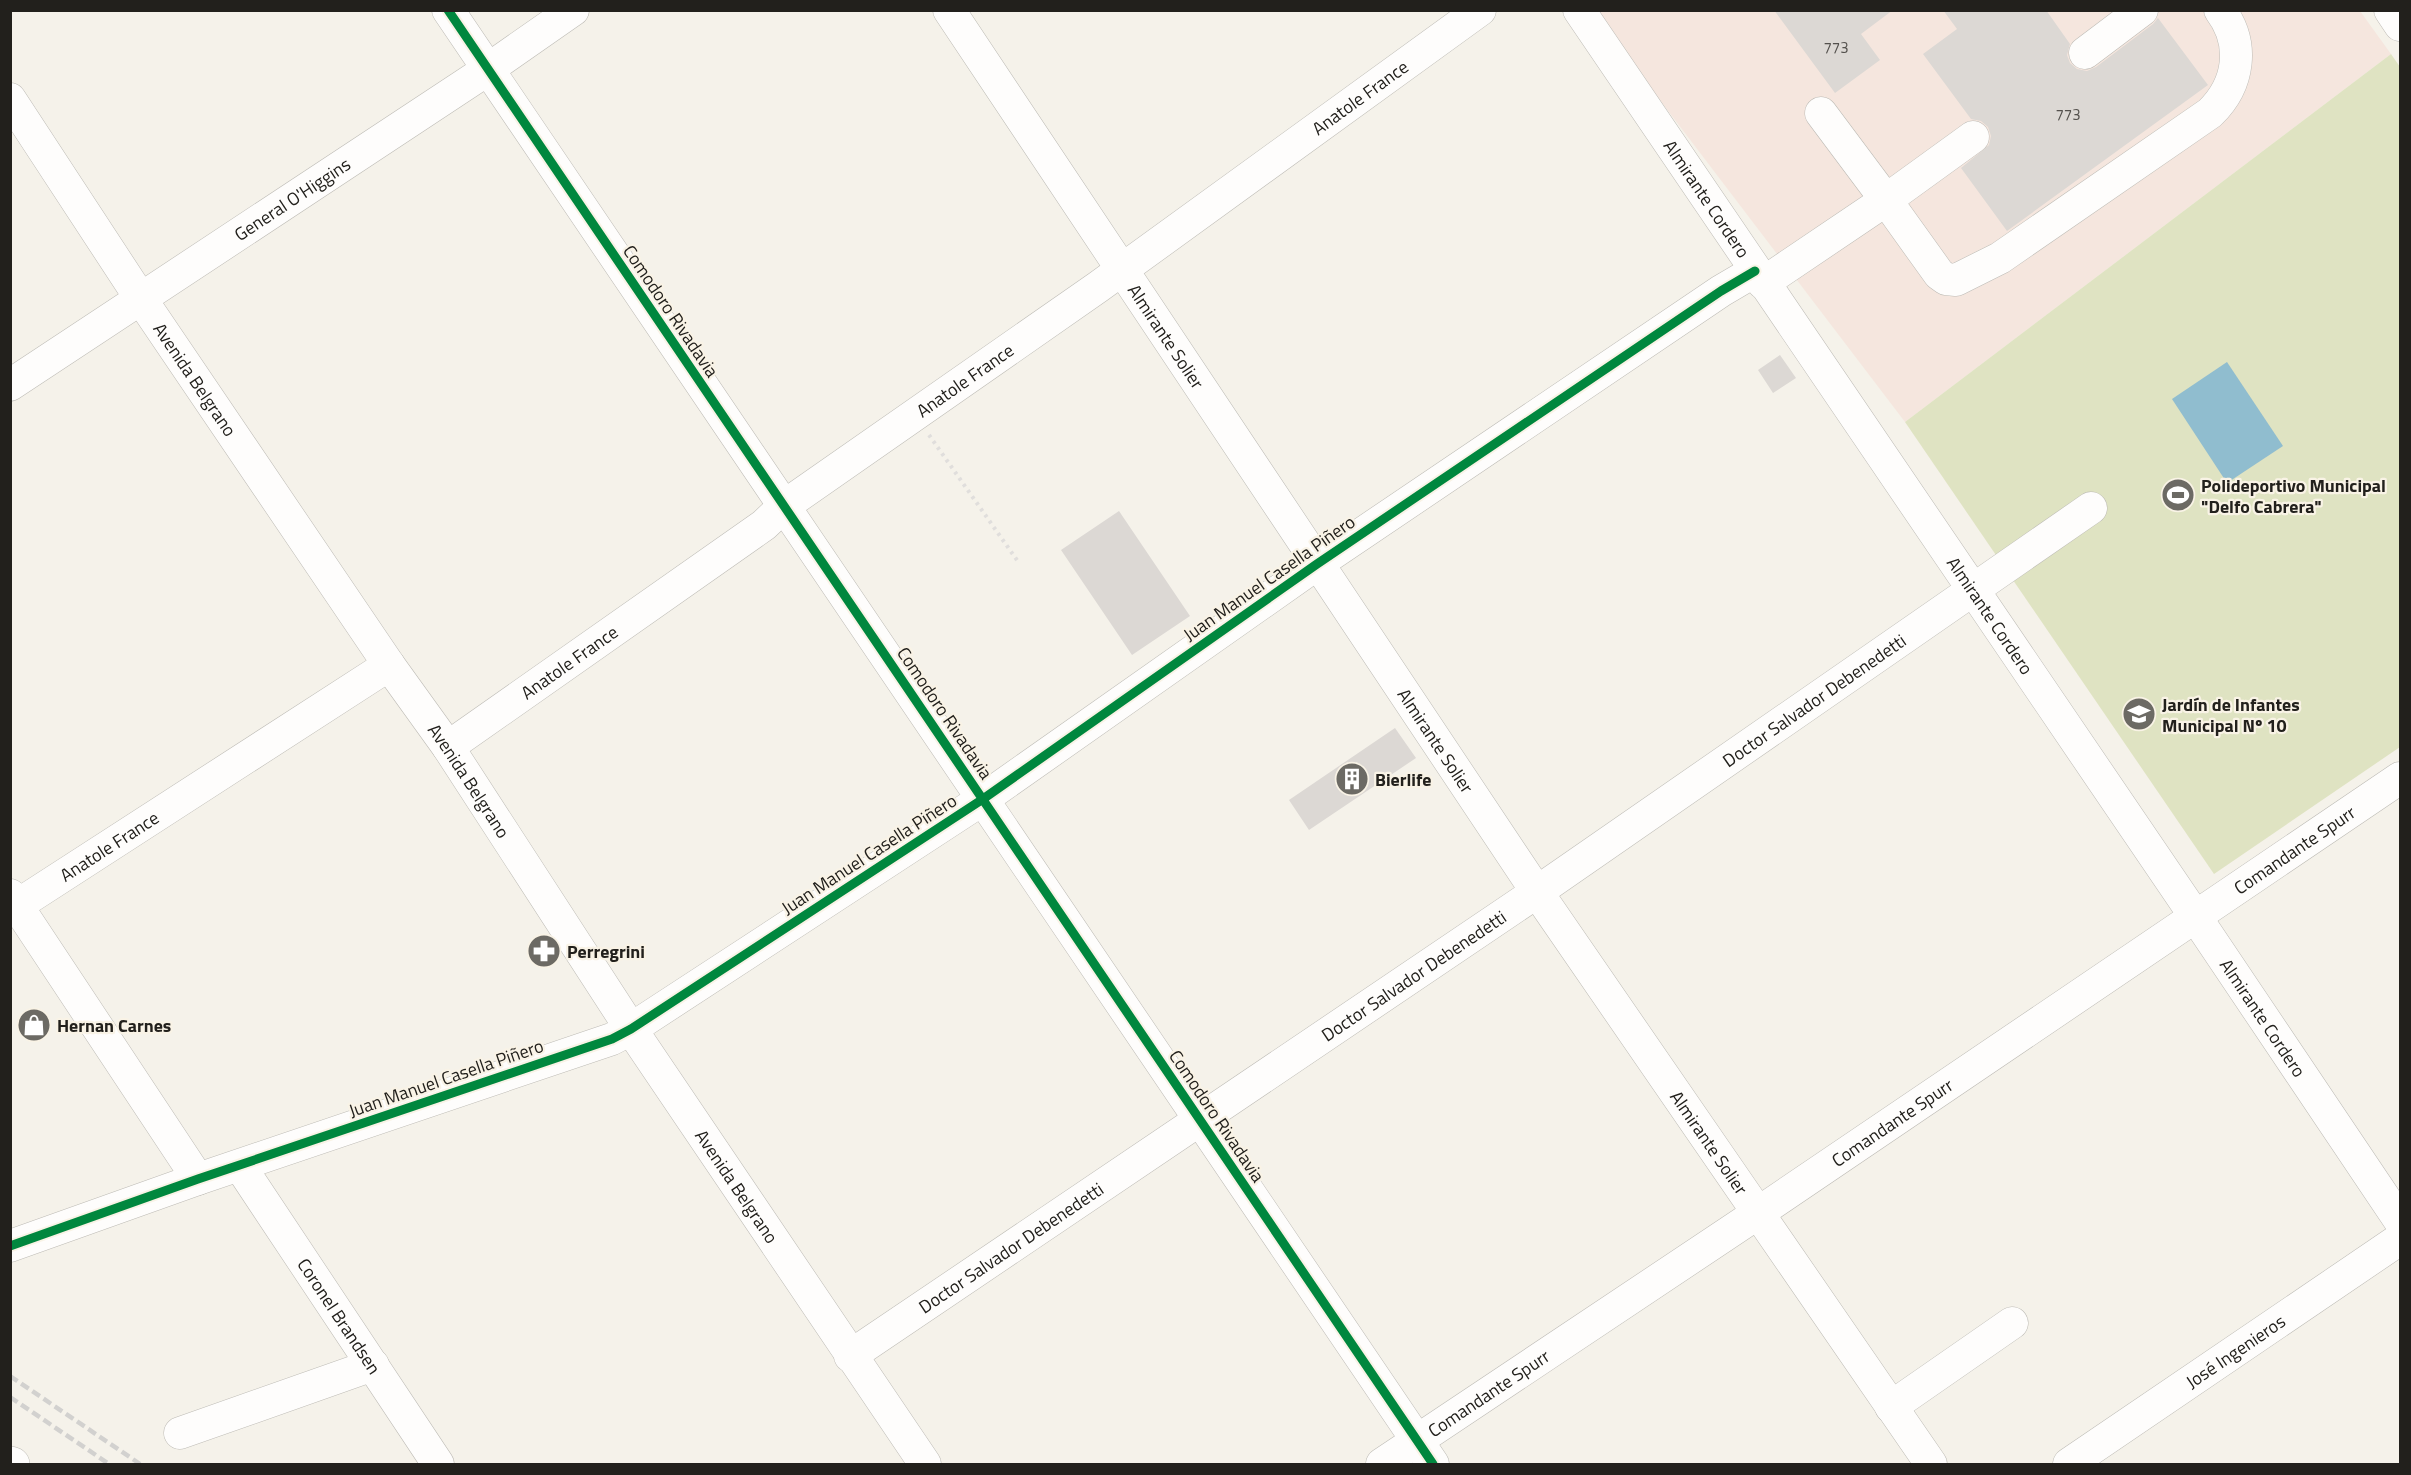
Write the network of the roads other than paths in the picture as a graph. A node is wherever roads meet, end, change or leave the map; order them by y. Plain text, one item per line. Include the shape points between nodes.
1 (448, 10) edge
2 (573, 10) edge
3 (949, 10) edge
4 (1480, 10) edge
5 (1579, 10) edge
6 (2142, 10) edge
7 (2220, 10) edge
8 (2390, 10) edge
9 (2400, 25) edge
10 (2085, 53) dead end
11 (487, 70) junction
12 (10, 99) edge
13 (1821, 113) dead end
14 (1973, 137) dead end
15 (1887, 200) junction
16 (1122, 268) junction
17 (1759, 277) junction
18 (141, 299) junction
19 (10, 386) edge
20 (784, 506) junction
21 (2091, 508) dead end
22 (1317, 564) junction
23 (1973, 592) junction
24 (389, 665) junction
25 (448, 747) junction
26 (2400, 778) edge
27 (984, 799) junction
28 (1537, 892) junction
29 (13, 903) edge
30 (2195, 916) junction
31 (631, 1029) junction
32 (1200, 1120) junction
33 (240, 1166) junction
34 (198, 1179) junction
35 (1758, 1213) junction
36 (2400, 1221) edge
37 (2400, 1239) edge
38 (10, 1246) edge
39 (2012, 1323) dead end
40 (850, 1356) junction
41 (373, 1365) junction
42 (1891, 1407) junction
43 (180, 1433) dead end
44 (1425, 1453) edge
45 (438, 1464) edge
46 (925, 1464) edge
47 (1382, 1464) edge
48 (1931, 1464) edge
49 (2070, 1464) edge

1 - 11 street, Comodoro Rivadavia
2 - 11 street, General O'Higgins
3 - 16 street, Almirante Solier
4 - 16 street, Anatole France
5 - 17 street, Almirante Cordero
6 - 10 street
7 - 15 street via 2236,39 2236,55 2233,77 2218,105 2000,258 1956,280 1946,279
8 - 9 street
11 - 18 street, General O'Higgins
11 - 20 street, Comodoro Rivadavia
12 - 18 street, Avenida Belgrano
13 - 15 street
14 - 15 street, Juan Manuel Casella Piñero
15 - 17 street, Juan Manuel Casella Piñero
16 - 20 street, Anatole France
16 - 22 street, Almirante Solier
17 - 22 street, Juan Manuel Casella Piñero via 1721,291
17 - 23 street, Almirante Cordero
18 - 19 street, General O'Higgins
18 - 24 street, Avenida Belgrano
20 - 25 street, Anatole France via 764,525
20 - 27 street, Comodoro Rivadavia
21 - 23 street, Doctor Salvador Debenedetti
22 - 27 street, Juan Manuel Casella Piñero
22 - 28 street, Almirante Solier
23 - 28 street, Doctor Salvador Debenedetti
23 - 30 street, Almirante Cordero
24 - 25 street, Avenida Belgrano
24 - 29 street, Anatole France
25 - 31 street, Avenida Belgrano
26 - 30 street, Comandante Spurr
27 - 31 street, Juan Manuel Casella Piñero
27 - 32 street, Comodoro Rivadavia
28 - 32 street, Doctor Salvador Debenedetti
28 - 35 street, Almirante Solier
29 - 34 street
30 - 35 street, Comandante Spurr
30 - 36 street, Almirante Cordero
31 - 33 street, Juan Manuel Casella Piñero via 612,1039
31 - 40 street, Avenida Belgrano
32 - 40 street, Doctor Salvador Debenedetti
32 - 44 street, Comodoro Rivadavia
33 - 34 street, Juan Manuel Casella Piñero
33 - 41 street, Coronel Brandsen
34 - 38 street, Juan Manuel Casella Piñero
35 - 42 street, Almirante Solier
35 - 44 street, Comandante Spurr
37 - 49 street, José Ingenieros
39 - 42 street
40 - 46 street, Avenida Belgrano
41 - 43 street
41 - 45 street, Coronel Brandsen
42 - 48 street, Almirante Solier
44 - 47 street, Comandante Spurr

